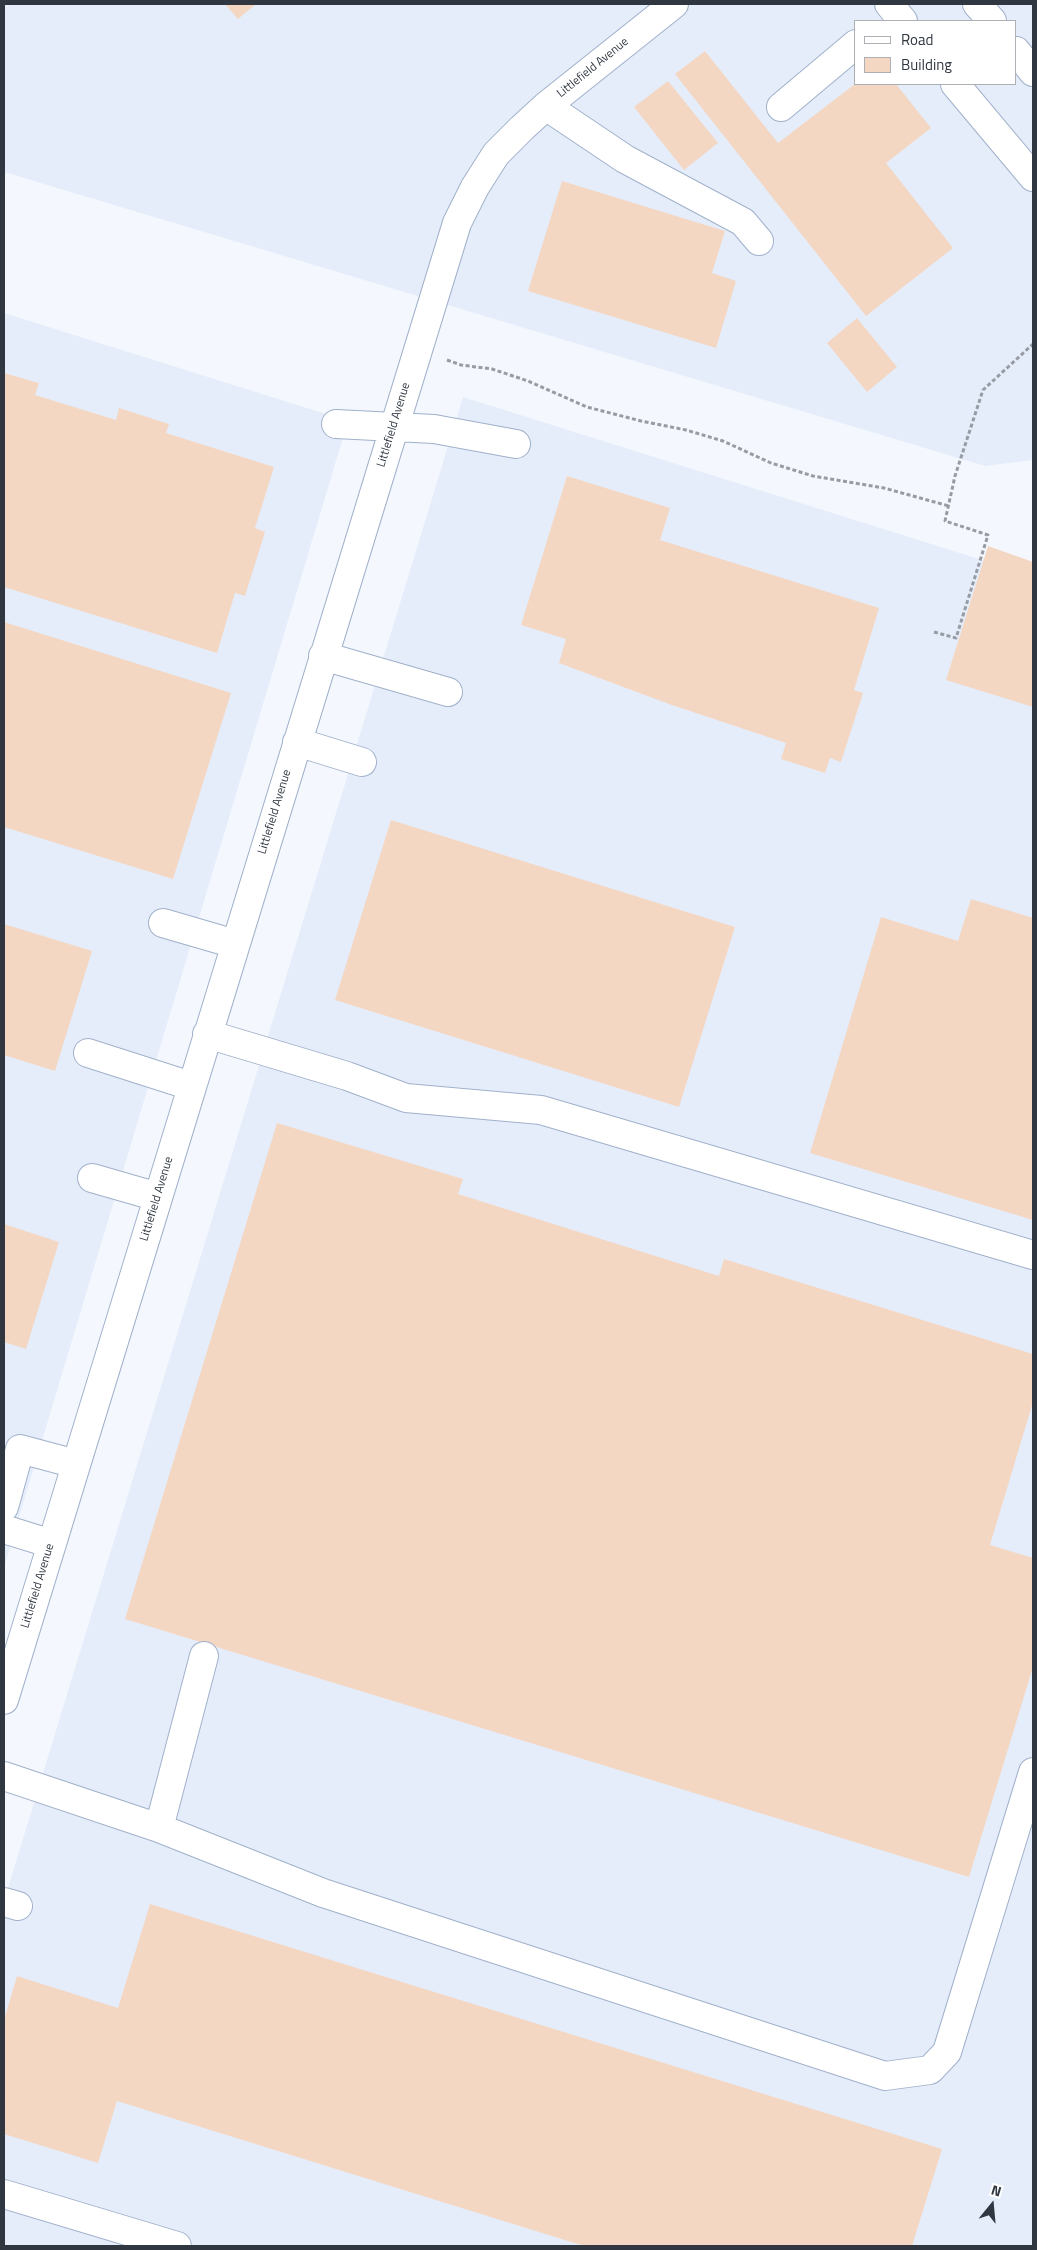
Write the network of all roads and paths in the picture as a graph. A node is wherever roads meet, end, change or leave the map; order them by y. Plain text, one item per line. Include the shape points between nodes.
1 (674, 4) edge
2 (977, 4) edge
3 (991, 20) edge
4 (854, 46) edge
5 (1017, 52) edge
6 (1033, 72) edge
7 (956, 85) edge
8 (546, 106) junction
9 (780, 107) dead end
10 (1033, 177) edge
11 (759, 241) dead end
12 (1033, 344) edge
13 (416, 350) junction
14 (336, 424) dead end
15 (393, 427) junction
16 (516, 444) dead end
17 (949, 506) junction
18 (934, 632) dead end
19 (323, 656) junction
20 (448, 692) dead end
21 (297, 742) junction
22 (362, 762) dead end
23 (164, 923) dead end
24 (235, 944) junction
25 (207, 1034) junction
26 (88, 1053) dead end
27 (192, 1086) junction
28 (92, 1178) dead end
29 (158, 1197) junction
30 (1033, 1255) edge
31 (76, 1464) junction
32 (4, 1507) edge
33 (4, 1529) edge
34 (52, 1544) junction
35 (204, 1656) dead end
36 (4, 1700) edge
37 (1033, 1772) edge
38 (4, 1776) edge
39 (159, 1828) junction
40 (4, 2194) edge
41 (177, 2246) edge

1 - 8 street, Littlefield Avenue
2 - 3 street
4 - 9 street
5 - 6 street
7 - 10 street
8 - 11 street via 625,159 743,222
8 - 13 street, Littlefield Avenue via 496,154 475,187 457,223
12 - 17 path via 983,390
13 - 15 street, Littlefield Avenue
13 - 17 path via 528,381 588,407 686,430 813,476 884,488
14 - 15 street
15 - 16 street via 434,429
15 - 19 street, Littlefield Avenue
17 - 18 path via 945,521 988,535 956,638
19 - 20 street
19 - 21 street, Littlefield Avenue
21 - 22 street
21 - 24 street, Littlefield Avenue
23 - 24 street
24 - 25 street, Littlefield Avenue
25 - 27 street, Littlefield Avenue
25 - 30 street via 347,1076 406,1098 541,1110
26 - 27 street
27 - 29 street, Littlefield Avenue
28 - 29 street
29 - 31 street, Littlefield Avenue
31 - 32 street via 20,1449
31 - 34 street, Littlefield Avenue
33 - 34 street
34 - 36 street, Littlefield Avenue
35 - 39 street
37 - 39 street via 946,2052 930,2070 885,2076 323,1893
38 - 39 street
40 - 41 street

